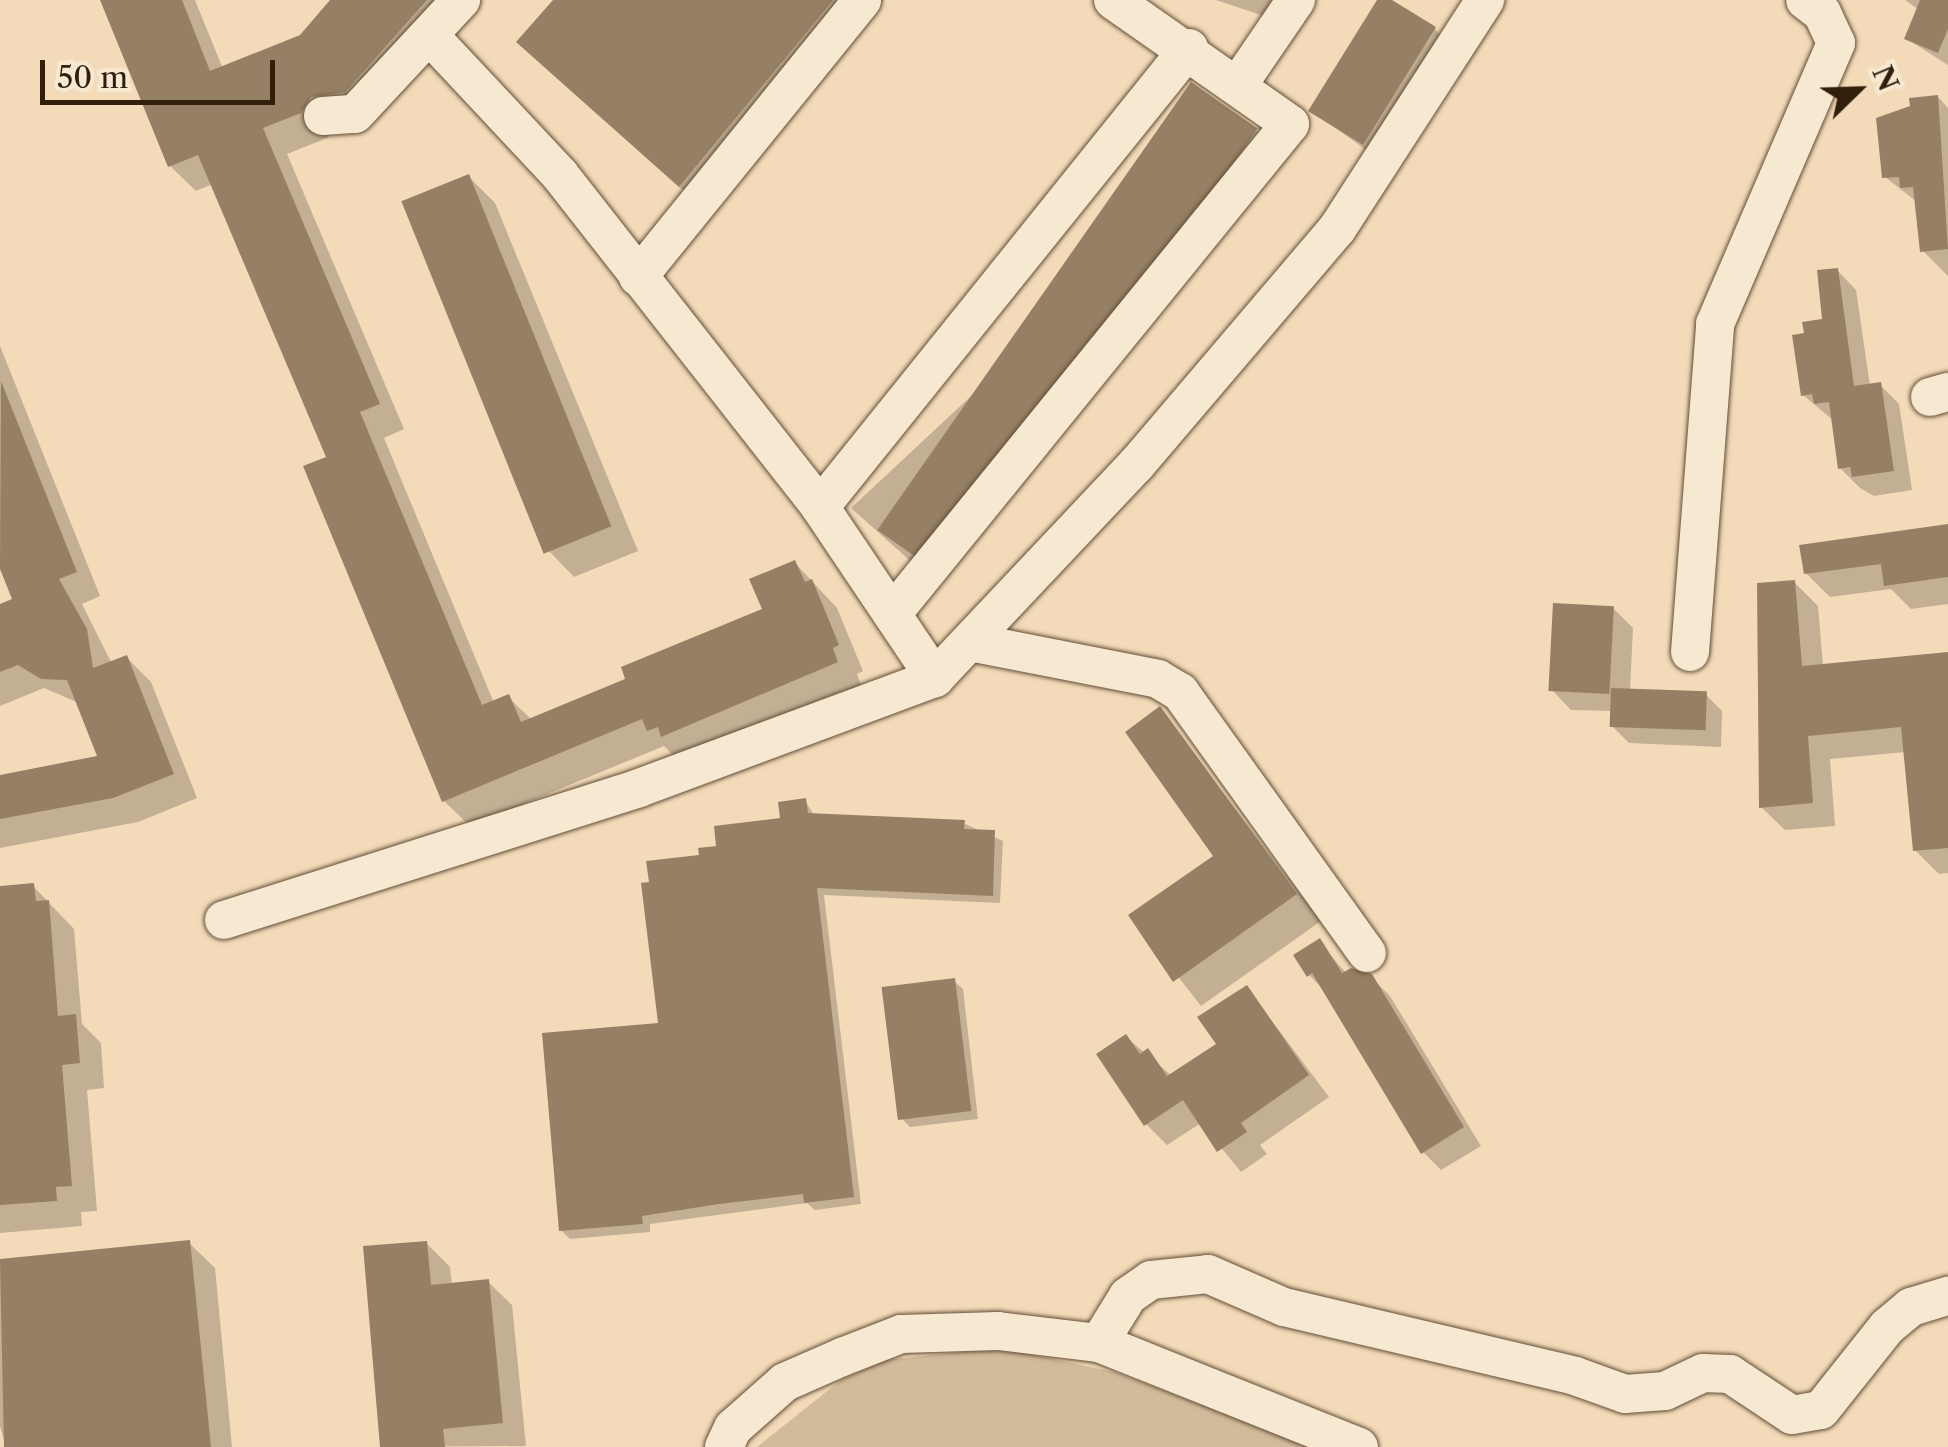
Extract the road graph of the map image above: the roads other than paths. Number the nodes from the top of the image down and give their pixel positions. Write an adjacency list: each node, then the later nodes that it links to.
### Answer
1 (461, 0): 7 (street)
2 (862, 0): 11 (street)
3 (1114, 0): 8 (street)
4 (1296, 0): 9 (street)
5 (1485, 0): 14 (street)
6 (1804, 0): 15 (street)
7 (430, 36): 10 (street); 11 (street)
8 (1189, 48): 9 (street); 12 (street)
9 (1238, 85): 13 (street)
10 (323, 116)
11 (638, 277): 12 (street)
12 (820, 507): 13 (street)
13 (892, 614): 16 (street)
14 (970, 642): 16 (street); 18 (street)
15 (1690, 652)
16 (935, 678): 17 (street)
17 (224, 920)
18 (1367, 953)
19 (1948, 1296): 20 (street)
20 (1099, 1344): 21 (street); 22 (street)
21 (724, 1447)
22 (1358, 1447)

